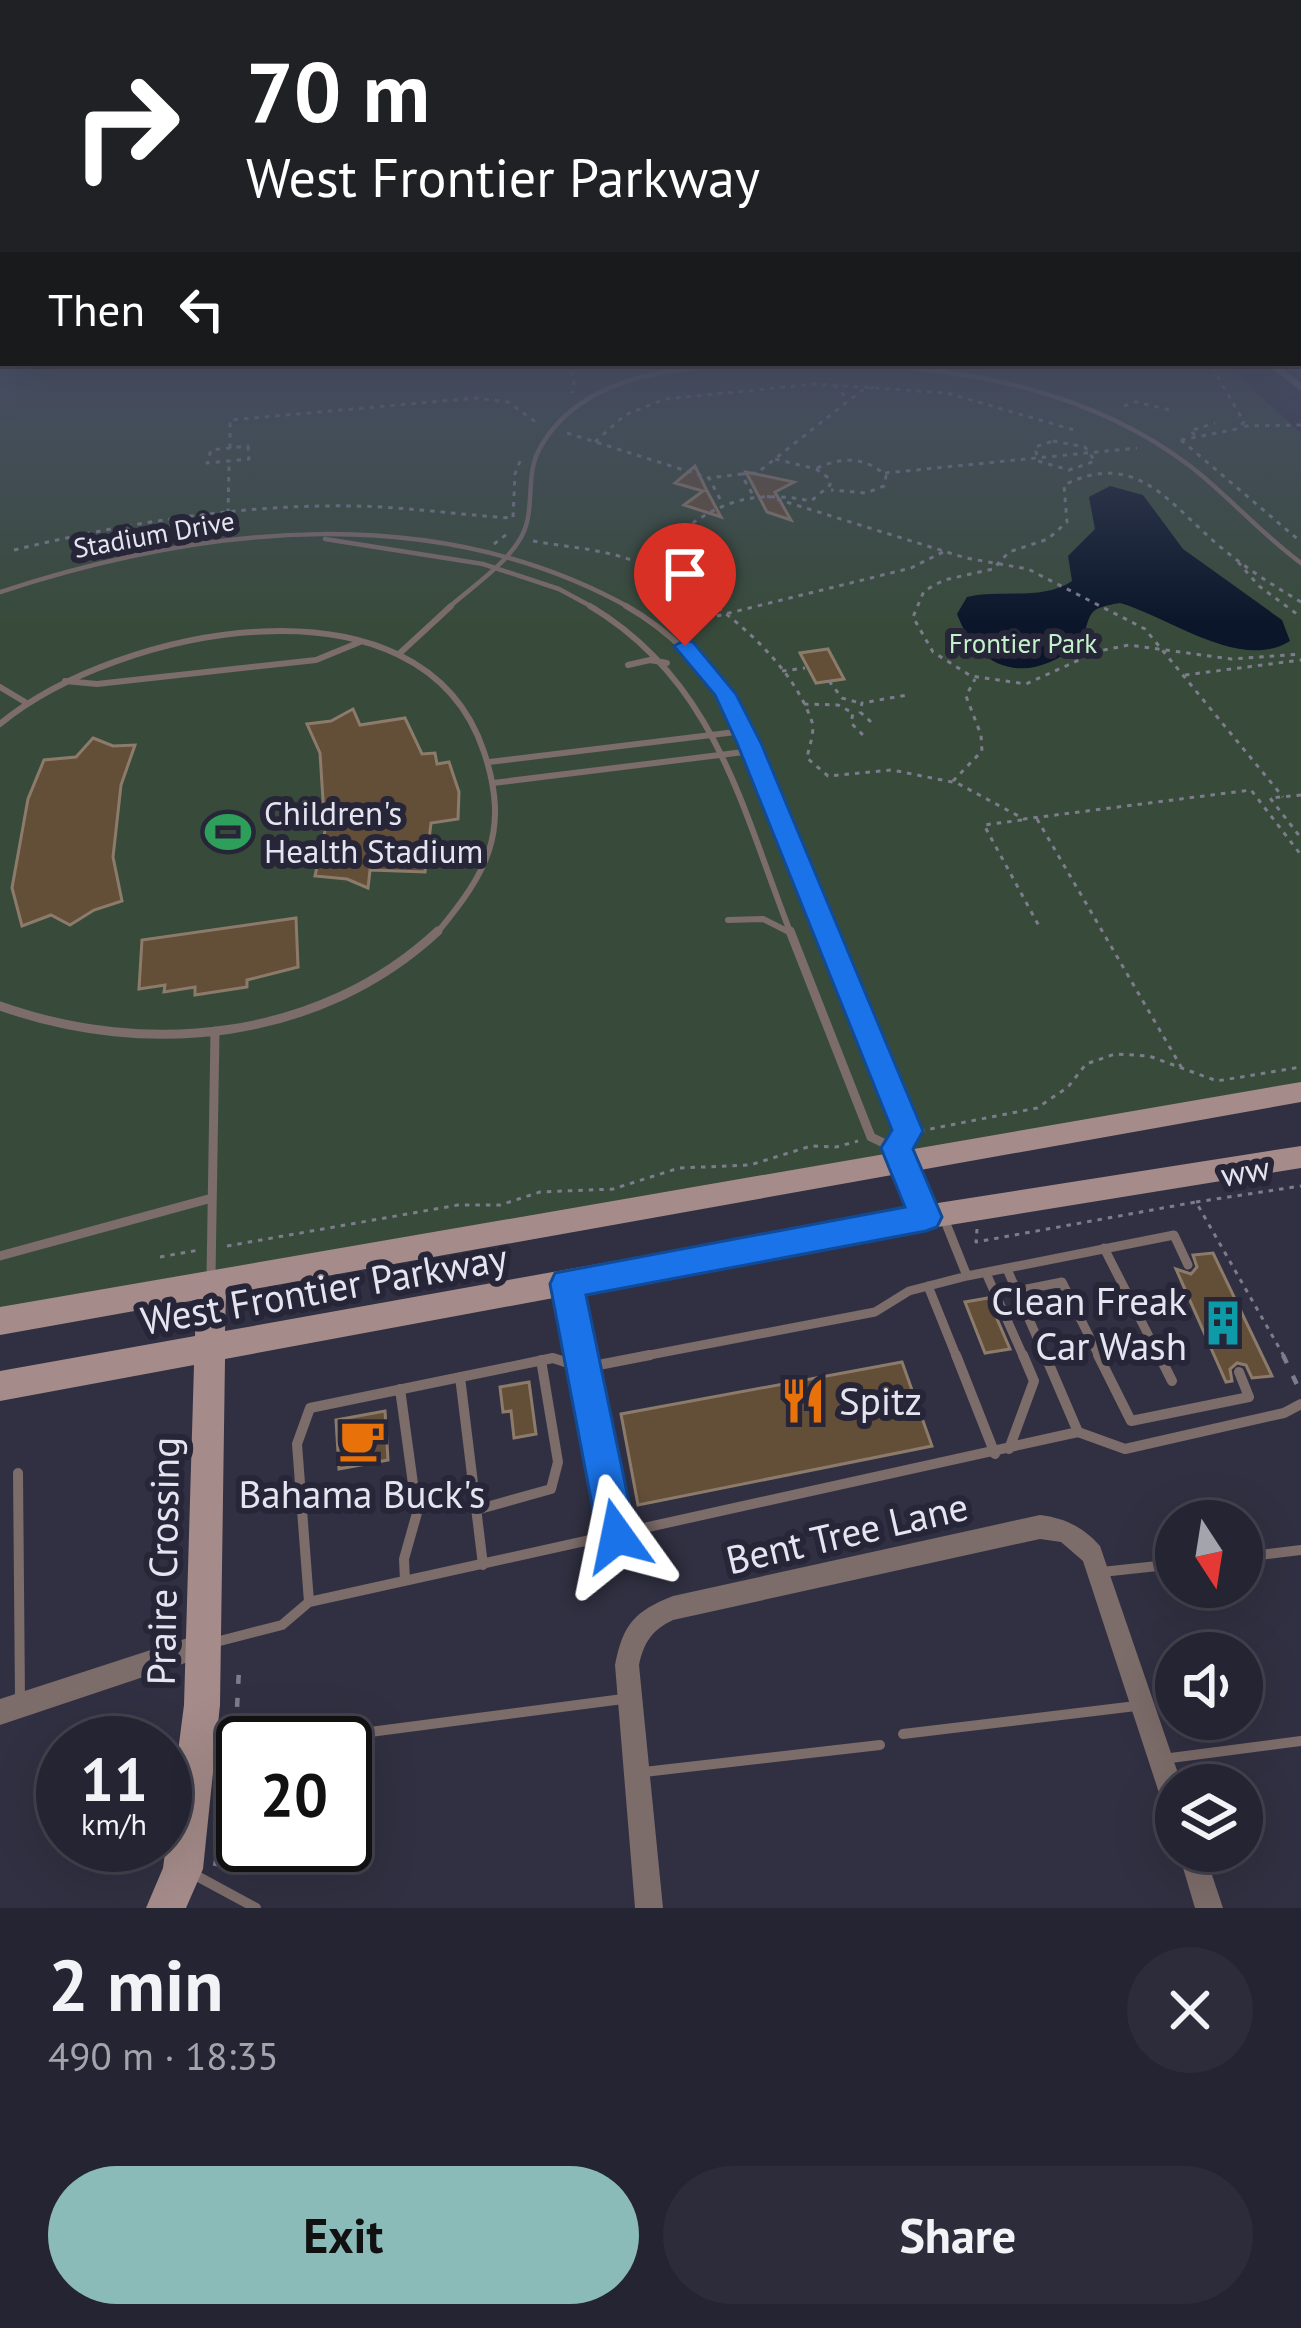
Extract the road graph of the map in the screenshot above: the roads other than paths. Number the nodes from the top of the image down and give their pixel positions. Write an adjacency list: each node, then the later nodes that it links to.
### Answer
1 (542, 446): 4 (lane)
2 (1158, 446): 5 (lane)
3 (318, 537): 4 (lane, Stadium Drive); 6 (lane, Stadium Drive); 7 (lane, Stadium Drive)
4 (506, 554): 6 (lane); 16 (lane, Stadium Drive)
5 (1301, 563)
6 (493, 566): 9 (lane); 10 (lane, Stadium Drive)
7 (0, 592)
8 (361, 642): 9 (lane); 12 (lane); 12 (lane)
9 (400, 653): 20 (lane)
10 (668, 663): 11 (lane); 17 (lane, Stadium Drive)
11 (628, 665)
12 (64, 680): 14 (lane)
13 (0, 687): 14 (lane)
14 (25, 701): 15 (lane)
15 (0, 724)
16 (744, 731): 17 (lane); 18 (lane, Stadium Drive)
17 (713, 735): 19 (lane, Stadium Drive); 20 (lane)
18 (752, 752): 19 (lane); 27 (lane, Stadium Drive)
19 (721, 755): 21 (lane); 23 (lane, Stadium Drive)
20 (489, 762): 21 (lane)
21 (493, 784): 25 (lane)
22 (728, 920): 23 (lane)
23 (791, 934): 27 (lane, Stadium Drive)
24 (0, 1006): 25 (lane)
25 (215, 1031): 29 (lane)
26 (1301, 1092): 27 (street, West Frontier Parkway)
27 (900, 1155): 30 (lane); 33 (street, West Frontier Parkway)
28 (1301, 1156): 30 (street, West Frontier Parkway)
29 (212, 1198): 32 (lane); 33 (lane)
30 (934, 1216): 37 (lane); 38 (street, West Frontier Parkway)
31 (1104, 1248): 34 (lane); 35 (lane); 47 (lane)
32 (0, 1256)
33 (211, 1265): 41 (street, West Frontier Parkway); 42 (street, Praire Crossing)
34 (1188, 1265)
35 (1006, 1269): 36 (lane); 40 (lane)
36 (986, 1273): 37 (lane); 52 (lane)
37 (967, 1276): 39 (lane)
38 (567, 1284): 42 (street, West Frontier Parkway); 44 (lane)
39 (928, 1286): 44 (lane); 52 (lane)
40 (1017, 1291): 45 (lane); 51 (lane)
41 (0, 1321)
42 (209, 1351): 48 (street, West Frontier Parkway); 63 (street, Praire Crossing)
43 (542, 1360): 44 (lane); 46 (lane); 54 (lane)
44 (583, 1368): 55 (lane)
45 (1239, 1372)
46 (460, 1377): 49 (lane); 54 (lane)
47 (1172, 1381)
48 (0, 1386)
49 (400, 1390): 61 (lane); 62 (lane)
50 (1301, 1404): 51 (lane)
51 (1078, 1432): 52 (lane)
52 (1002, 1452): 55 (lane)
53 (18, 1473): 66 (lane)
54 (476, 1510): 58 (lane)
55 (617, 1536): 58 (lane)
56 (1301, 1550): 57 (lane)
57 (1263, 1555)
58 (483, 1565): 61 (lane)
59 (1155, 1567): 60 (lane)
60 (1101, 1573): 64 (street, Bent Tree Lane); 65 (street)
61 (405, 1581): 62 (lane)
62 (309, 1603): 63 (lane)
63 (203, 1645): 66 (street); 75 (street, Praire Crossing)
64 (630, 1698): 67 (lane); 73 (street)
65 (1144, 1705): 68 (lane); 71 (street)
66 (10, 1708)
67 (372, 1732)
68 (903, 1733)
69 (1301, 1742): 71 (lane)
70 (880, 1745): 73 (lane)
71 (1161, 1759): 72 (street)
72 (1163, 1764)
73 (637, 1773): 78 (street)
74 (1198, 1872): 79 (street)
75 (197, 1876): 76 (street, Praire Crossing); 77 (lane)
76 (166, 1908)
77 (256, 1908)
78 (650, 1908)
79 (1210, 1908)

